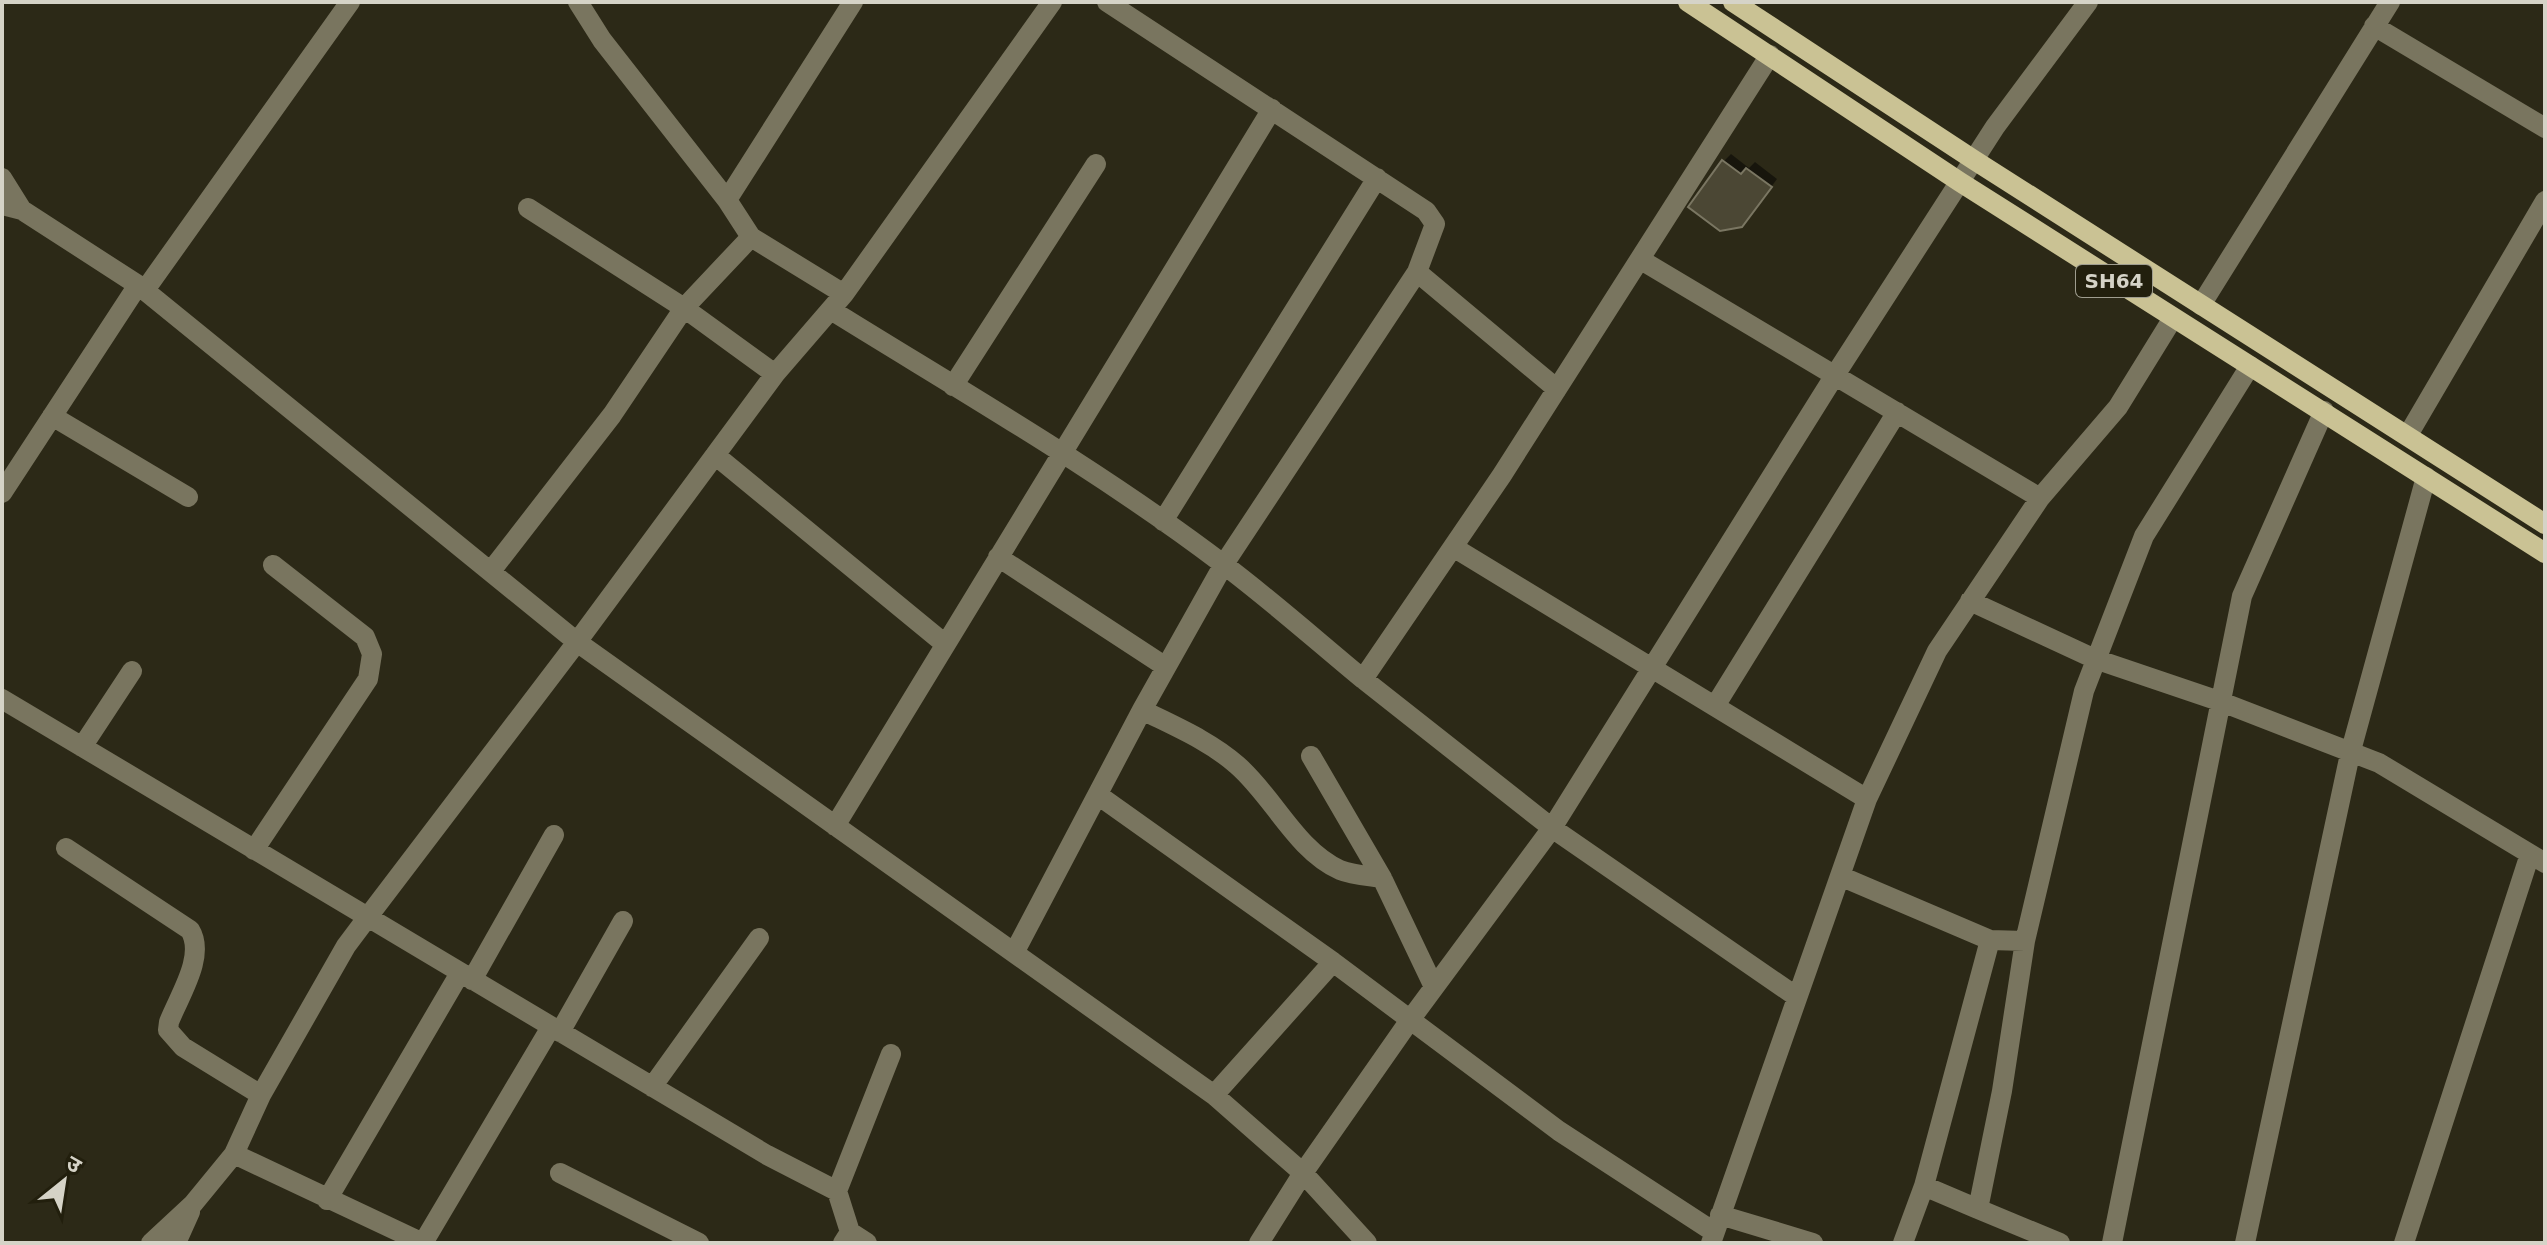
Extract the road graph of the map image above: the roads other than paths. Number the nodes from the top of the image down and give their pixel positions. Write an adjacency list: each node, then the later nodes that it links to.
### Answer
1 (350, 2): 26 (street)
2 (578, 2): 19 (street)
3 (853, 2): 19 (street)
4 (1052, 2): 27 (street)
5 (1107, 2): 12 (street)
6 (1688, 2): 11 (main road, SH64)
7 (1733, 2): 14 (main road, SH64)
8 (2088, 2): 14 (street)
9 (2390, 2): 10 (street)
10 (2374, 26): 13 (street); 28 (street)
11 (1770, 55): 18 (main road, SH64); 24 (street)
12 (1272, 109): 17 (street); 40 (street)
13 (2545, 128)
14 (1974, 160): 18 (street); 28 (main road, SH64)
15 (1096, 164): 34 (street)
16 (2, 178): 21 (street)
17 (1377, 178): 25 (street); 48 (street)
18 (1960, 182): 30 (main road, SH64); 33 (street)
19 (727, 200): 23 (street)
20 (2545, 201): 39 (street)
21 (12, 207): 26 (street)
22 (528, 208): 29 (street)
23 (751, 237): 27 (street); 29 (street)
24 (1641, 260): 33 (street); 35 (street)
25 (1417, 272): 35 (street); 53 (street)
26 (142, 288): 38 (street); 55 (street)
27 (838, 302): 32 (street); 34 (street)
28 (2201, 305): 39 (main road, SH64)
29 (684, 308): 32 (street); 55 (street)
30 (2173, 318): 31 (main road, SH64); 46 (street)
31 (2250, 366): 36 (main road, SH64); 59 (street)
32 (775, 374): 41 (street)
33 (1835, 375): 37 (street); 61 (street)
34 (953, 386): 40 (street)
35 (1557, 389): 50 (street)
36 (2324, 411): 42 (main road, SH64); 65 (street)
37 (1897, 412): 46 (street); 66 (street)
38 (52, 416): 43 (street); 45 (street)
39 (2408, 435): 44 (main road, SH64)
40 (1062, 452): 48 (street); 52 (street)
41 (715, 455): 57 (street); 58 (street)
42 (2426, 477): 47 (main road, SH64); 69 (street)
43 (2, 493)
44 (2498, 493): 47 (main road); 49 (main road, SH64)
45 (188, 497)
46 (2040, 498): 56 (street)
47 (2485, 515): 51 (main road, SH64)
48 (1163, 521): 53 (street)
49 (2545, 524)
50 (1453, 547): 61 (street); 63 (street)
51 (2545, 553)
52 (998, 557): 58 (street); 60 (street)
53 (1224, 564): 60 (street); 63 (street)
54 (273, 565): 77 (street)
55 (491, 571): 57 (street)
56 (1970, 601): 59 (street); 72 (street)
57 (577, 642): 73 (street); 81 (street)
58 (945, 644): 73 (street)
59 (2095, 659): 65 (street); 85 (street)
60 (1166, 667): 67 (street)
61 (1652, 668): 66 (street); 74 (street)
62 (132, 671): 68 (street)
63 (1363, 679): 74 (street)
64 (2, 699): 68 (street)
65 (2219, 701): 69 (street); 115 (street)
66 (1715, 706): 72 (street)
67 (1142, 710): 71 (street); 80 (street)
68 (82, 747): 77 (street)
69 (2350, 754): 78 (street); 116 (street)
70 (1311, 756): 80 (street)
71 (1098, 795): 86 (street); 87 (street)
72 (1867, 799): 79 (street)
73 (835, 826): 86 (street)
74 (1552, 828): 89 (street); 90 (street)
75 (554, 835): 88 (street)
76 (66, 848): 95 (street)
77 (254, 850): 81 (street)
78 (2538, 858): 117 (street)
79 (1840, 876): 84 (street); 90 (street)
80 (1382, 878): 89 (street)
81 (367, 918): 88 (street); 95 (street)
82 (623, 921): 92 (street)
83 (759, 938): 94 (street)
84 (1990, 940): 85 (street); 100 (street)
85 (2025, 941): 104 (street)
86 (1014, 953): 96 (street)
87 (1333, 962): 91 (street); 96 (street)
88 (466, 977): 92 (street); 102 (street)
89 (1434, 987): 91 (street)
90 (1797, 997): 105 (street)
91 (1410, 1020): 99 (street); 105 (street)
92 (555, 1030): 94 (street); 102 (street)
93 (891, 1054): 101 (street)
94 (652, 1087): 101 (street)
95 (261, 1095): 97 (street)
96 (1214, 1095): 99 (street)
97 (234, 1154): 102 (street); 103 (street)
98 (560, 1173): 109 (street)
99 (1303, 1173): 110 (street); 111 (street)
100 (1924, 1186): 104 (street); 113 (street)
101 (837, 1191): 106 (street)
102 (327, 1200)
103 (193, 1204): 107 (street); 108 (street)
104 (1978, 1209): 114 (street)
105 (1715, 1230): 112 (street)
106 (853, 1239)
107 (151, 1243)
108 (176, 1243)
109 (699, 1243)
110 (1259, 1243)
111 (1367, 1243)
112 (1813, 1243)
113 (1903, 1243)
114 (2060, 1243)
115 (2112, 1243)
116 (2245, 1243)
117 (2404, 1243)

